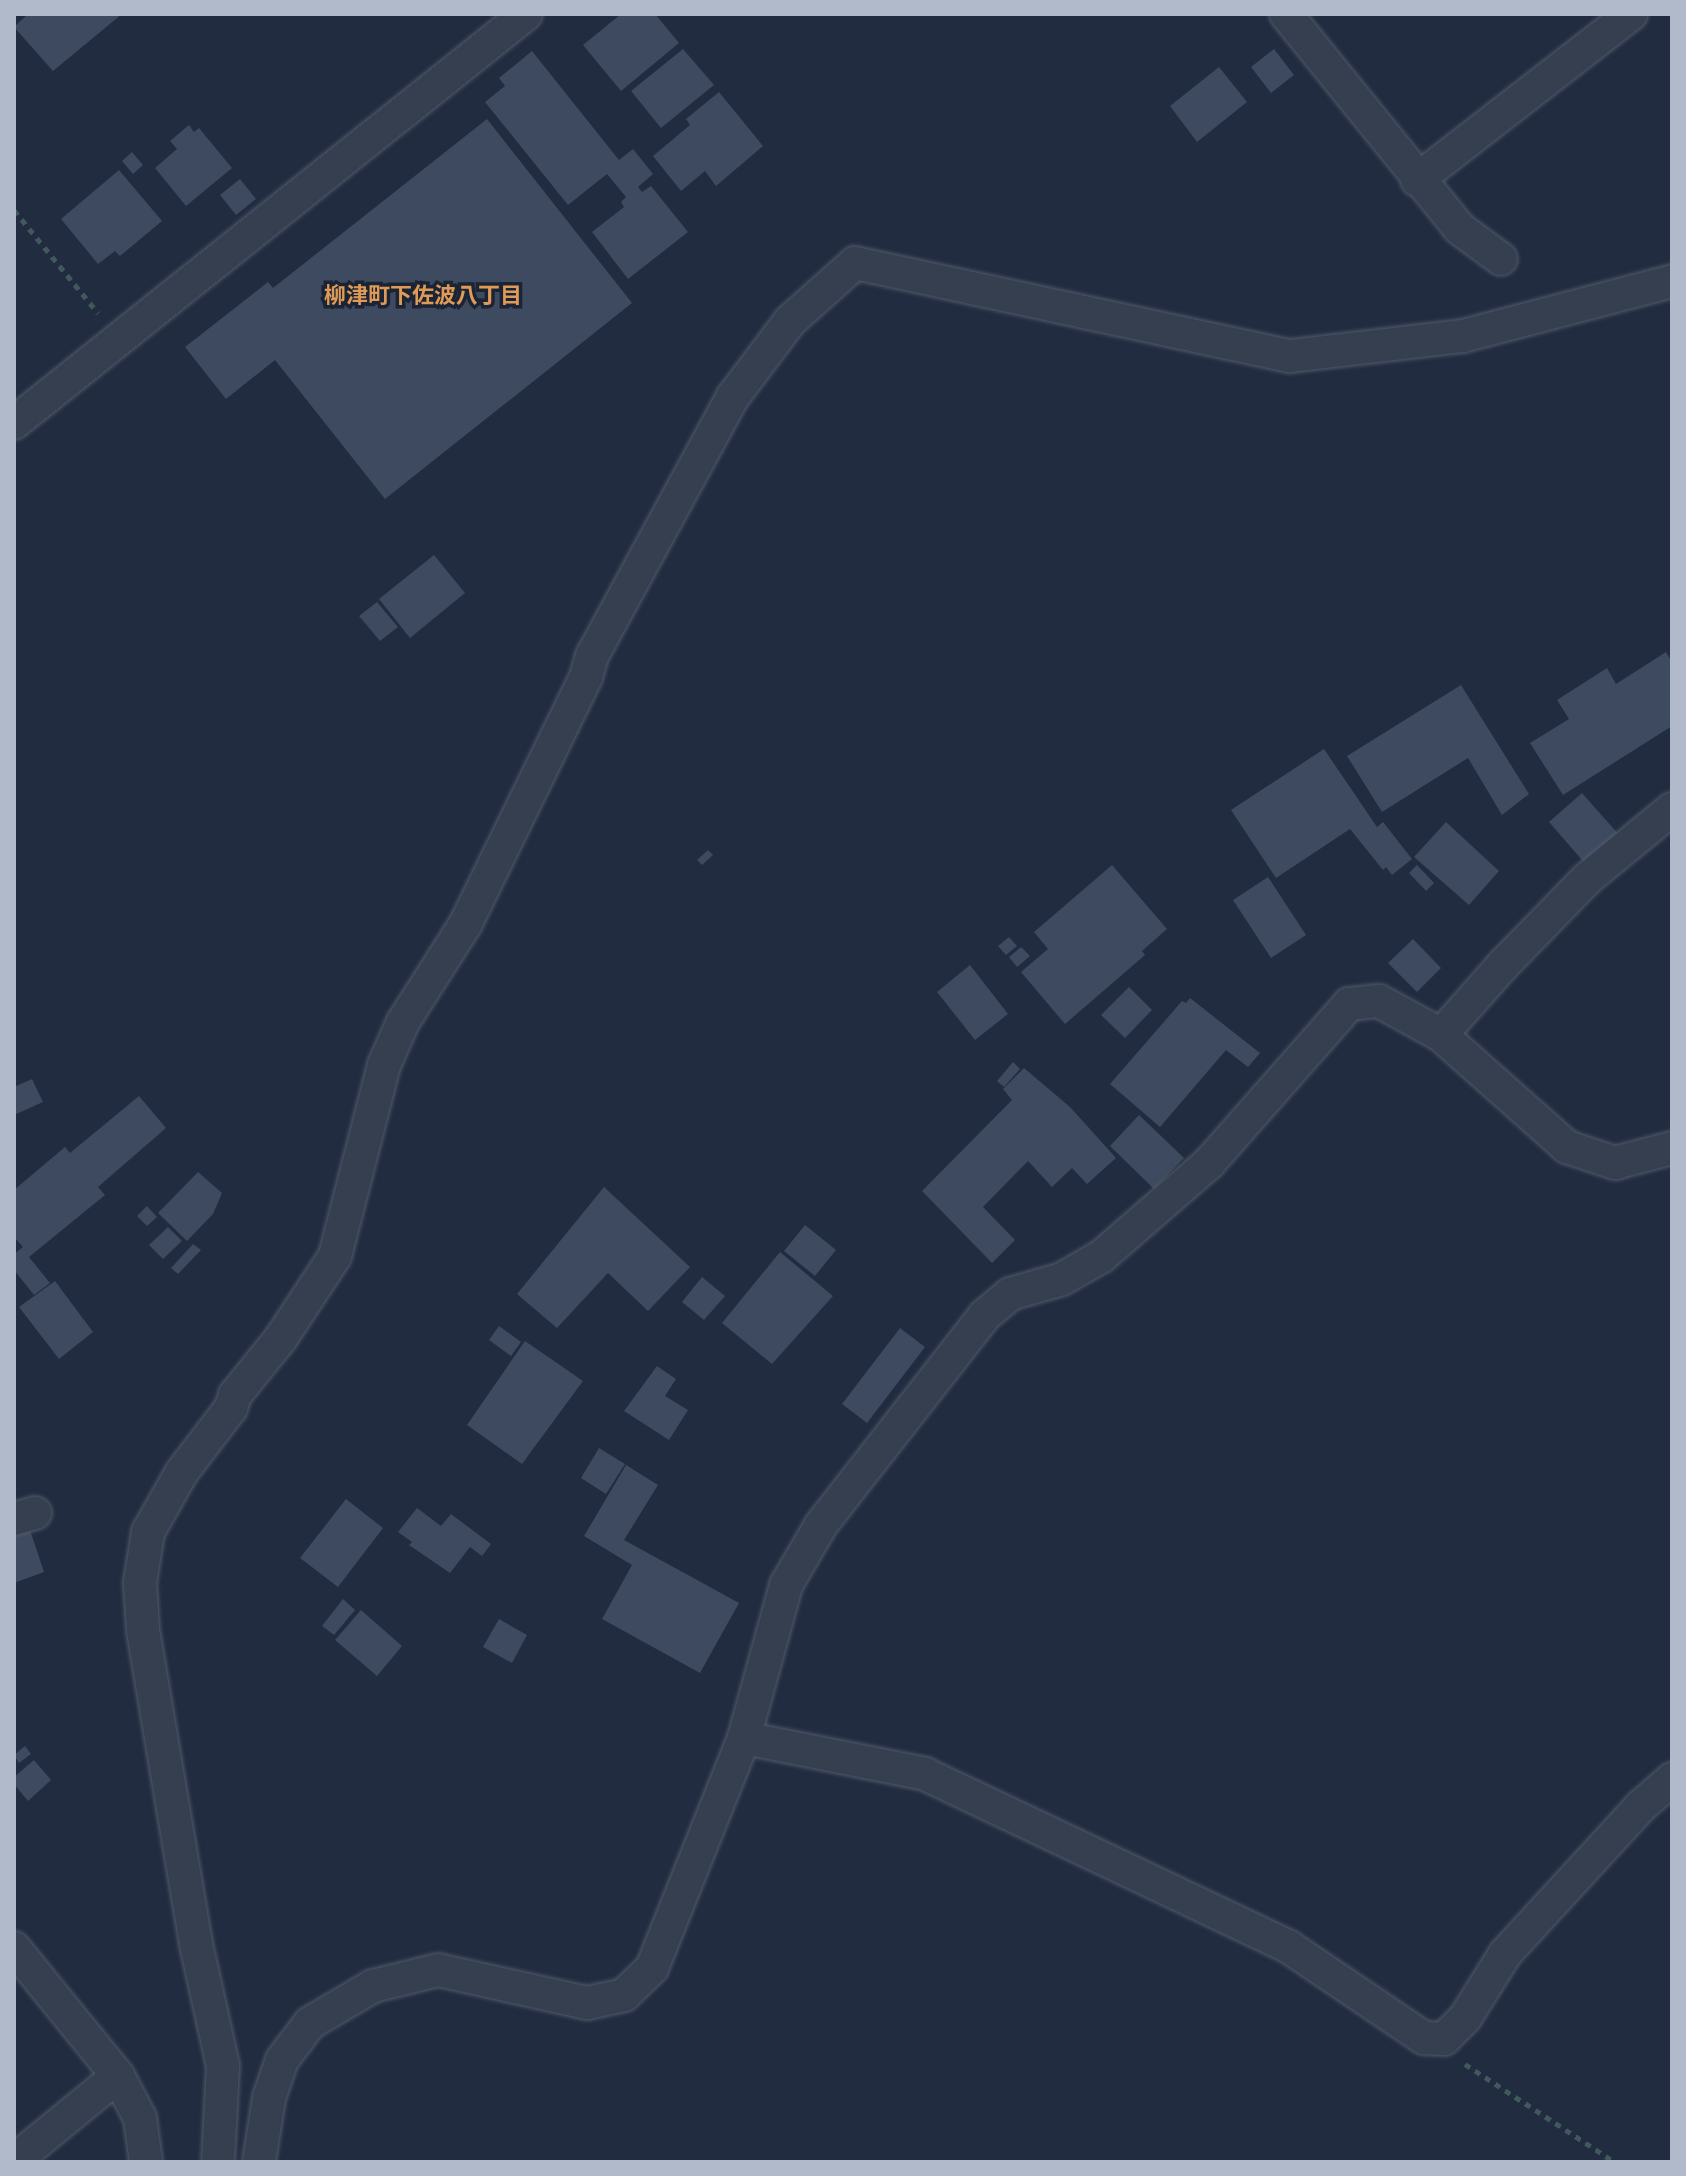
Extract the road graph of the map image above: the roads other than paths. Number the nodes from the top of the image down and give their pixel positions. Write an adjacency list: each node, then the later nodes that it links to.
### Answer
1 (526, 14): 7 (street)
2 (1286, 14): 4 (street)
3 (1631, 14): 4 (street)
4 (1417, 180): 5 (street)
5 (1501, 259)
6 (1672, 281): 17 (street)
7 (14, 423)
8 (1672, 809): 9 (street)
9 (1441, 1035): 10 (street); 11 (street)
10 (1672, 1148)
11 (744, 1738): 12 (street); 18 (street)
12 (1672, 1779)
13 (14, 1948): 14 (street)
14 (118, 2076): 15 (street); 16 (street)
15 (14, 2161)
16 (146, 2162)
17 (218, 2162)
18 (259, 2162)

